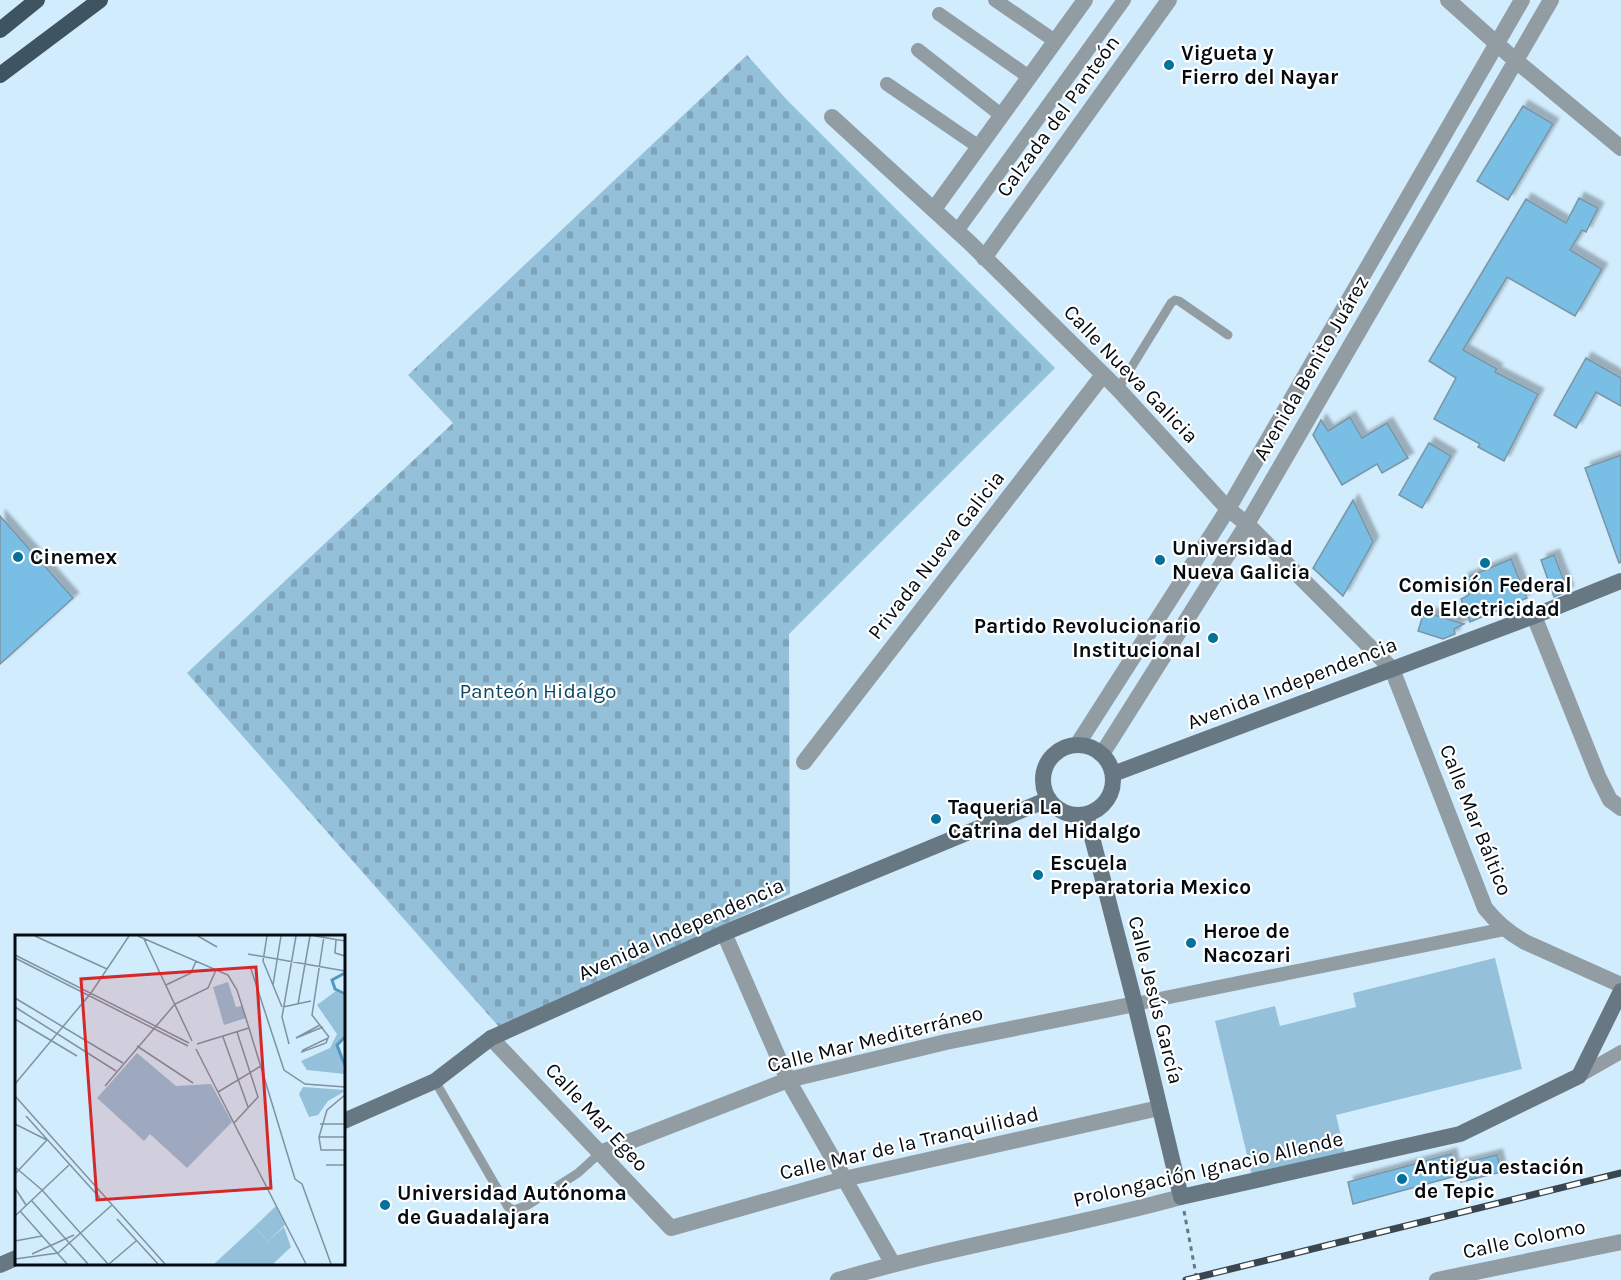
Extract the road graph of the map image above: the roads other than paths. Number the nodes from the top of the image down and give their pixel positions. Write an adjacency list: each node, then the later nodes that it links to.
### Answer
1 (37, 0): 11 (highway)
2 (100, 0): 16 (highway)
3 (995, 0): 12 (street)
4 (1124, 0): 24 (street, Calzada del Panteón)
5 (1169, 0): 25 (street, Calzada del Panteón)
6 (1448, 0): 13 (street)
7 (1522, 0): 13 (street, Avenida Benito Juárez)
8 (1551, 0): 15 (street, Avenida Benito Juárez)
9 (1079, 2): 12 (street)
10 (939, 14): 17 (street)
11 (0, 30)
12 (1055, 41): 17 (street)
13 (1496, 43): 15 (street); 29 (street, Avenida Benito Juárez)
14 (918, 50): 19 (street)
15 (1515, 60): 22 (street); 30 (street, Avenida Benito Juárez)
16 (0, 75)
17 (1029, 77): 19 (street)
18 (887, 84): 21 (street)
19 (1002, 115): 21 (street)
20 (832, 117): 23 (street, Calle Nueva Galicia)
21 (979, 147): 23 (street)
22 (1621, 148)
23 (934, 209): 24 (street, Calle Nueva Galicia)
24 (957, 231): 25 (street, Calle Nueva Galicia)
25 (984, 258): 27 (street, Calle Nueva Galicia)
26 (1228, 335): 28 (lane)
27 (1103, 375): 28 (street, Calle Nueva Galicia); 36 (street, Privada Nueva Galicia)
28 (1118, 389): 29 (street, Calle Nueva Galicia)
29 (1228, 509): 30 (street, Calle Nueva Galicia); 34 (street, Avenida Benito Juárez)
30 (1247, 524): 33 (street, Calle Nueva Galicia); 35 (street, Avenida Benito Juárez)
31 (1621, 581): 32 (main road, Avenida Independencia)
32 (1534, 616): 33 (main road, Avenida Independencia); 39 (street)
33 (1392, 669): 37 (main road, Avenida Independencia); 41 (street, Calle Mar Báltico)
34 (1077, 745): 35 (main road); 38 (main road)
35 (1102, 754): 37 (main road)
36 (804, 762)
37 (1113, 774): 40 (main road)
38 (1049, 799): 40 (main road); 42 (main road, Avenida Independencia)
39 (1621, 808)
40 (1086, 814): 45 (main road, Calle Jesús García)
41 (1505, 928): 43 (street, Calle Mar Báltico); 45 (street)
42 (724, 933): 46 (main road, Avenida Independencia); 49 (street)
43 (1621, 985)
44 (1621, 991): 48 (main road)
45 (1135, 1004): 49 (street, Calle Mar Mediterráneo); 51 (main road, Calle Jesús García)
46 (491, 1038): 50 (main road, Avenida Independencia); 53 (street, Calle Mar Egeo)
47 (1621, 1053): 48 (street)
48 (1579, 1076): 55 (main road, Prolongación Ignacio Allende)
49 (788, 1080): 53 (street, Calle Mar Mediterráneo); 54 (street)
50 (435, 1081): 52 (main road, Avenida Independencia); 53 (lane)
51 (1159, 1108): 54 (street, Calle Mar de la Tranquilidad); 55 (main road, Calle Jesús García)
52 (345, 1121)
53 (600, 1152): 56 (street, Calle Mar Egeo)
54 (844, 1179): 56 (street, Calle Mar de la Tranquilidad); 59 (street)
55 (1181, 1197): 59 (street, Prolongación Ignacio Allende)
56 (671, 1228)
57 (1621, 1242): 62 (street, Calle Colomo)
58 (15, 1258): 60 (main road)
59 (893, 1264): 61 (street, Prolongación Ignacio Allende)
60 (0, 1265)
61 (838, 1280)
62 (1437, 1280)

